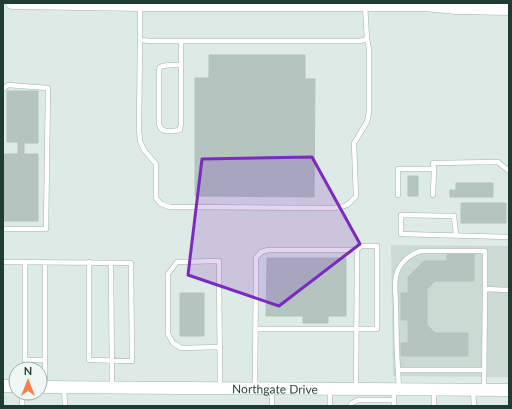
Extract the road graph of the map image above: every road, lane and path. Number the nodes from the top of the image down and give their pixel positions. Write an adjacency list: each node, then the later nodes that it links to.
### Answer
1 (12, 3): 2 (main road)
2 (116, 4): 5 (main road)
3 (309, 4): 5 (main road); 6 (main road)
4 (393, 4): 6 (main road); 7 (main road)
5 (140, 5): 9 (lane)
6 (365, 5): 8 (lane)
7 (509, 9)
8 (367, 39): 9 (lane); 10 (lane)
9 (140, 40): 10 (lane)
10 (181, 41): 11 (lane)
11 (181, 65): 11 (lane)
12 (3, 89): 17 (lane)
13 (434, 170): 14 (lane); 15 (lane); 16 (lane)
14 (509, 170)
15 (433, 194)
16 (398, 195)
17 (3, 229)
18 (456, 235): 18 (lane); 19 (lane)
19 (509, 236)
20 (356, 250): 28 (lane); 29 (lane); 29 (lane)
21 (3, 262): 22 (lane)
22 (25, 262): 23 (lane); 31 (lane)
23 (45, 262): 24 (lane); 31 (lane)
24 (89, 262): 25 (lane); 32 (lane)
25 (111, 263): 32 (lane); 32 (lane)
26 (485, 289): 27 (lane); 33 (lane); 34 (lane)
27 (509, 290)
28 (256, 329): 29 (lane); 39 (lane)
29 (356, 329): 42 (lane)
30 (220, 347): 30 (lane); 38 (lane)
31 (45, 360)
32 (112, 361): 37 (lane)
33 (398, 370): 34 (lane); 46 (lane)
34 (484, 370): 44 (lane)
35 (48, 387): 36 (main road, Northgate Drive)
36 (64, 387): 37 (main road, Northgate Drive); 47 (lane)
37 (112, 387): 38 (main road, Northgate Drive)
38 (220, 388): 39 (main road, Northgate Drive)
39 (255, 388): 40 (main road, Northgate Drive)
40 (272, 388): 41 (main road, Northgate Drive); 48 (lane)
41 (330, 389): 42 (main road, Northgate Drive); 49 (lane)
42 (356, 389): 46 (main road, Northgate Drive)
43 (434, 389): 44 (main road, Northgate Drive); 46 (main road, Northgate Drive); 52 (lane)
44 (479, 390): 45 (main road, Northgate Drive); 53 (lane)
45 (509, 390)
46 (396, 393): 50 (lane); 51 (lane)
47 (65, 406)
48 (272, 406)
49 (330, 406)
50 (350, 406)
51 (394, 406)
52 (434, 406)
53 (474, 406)

